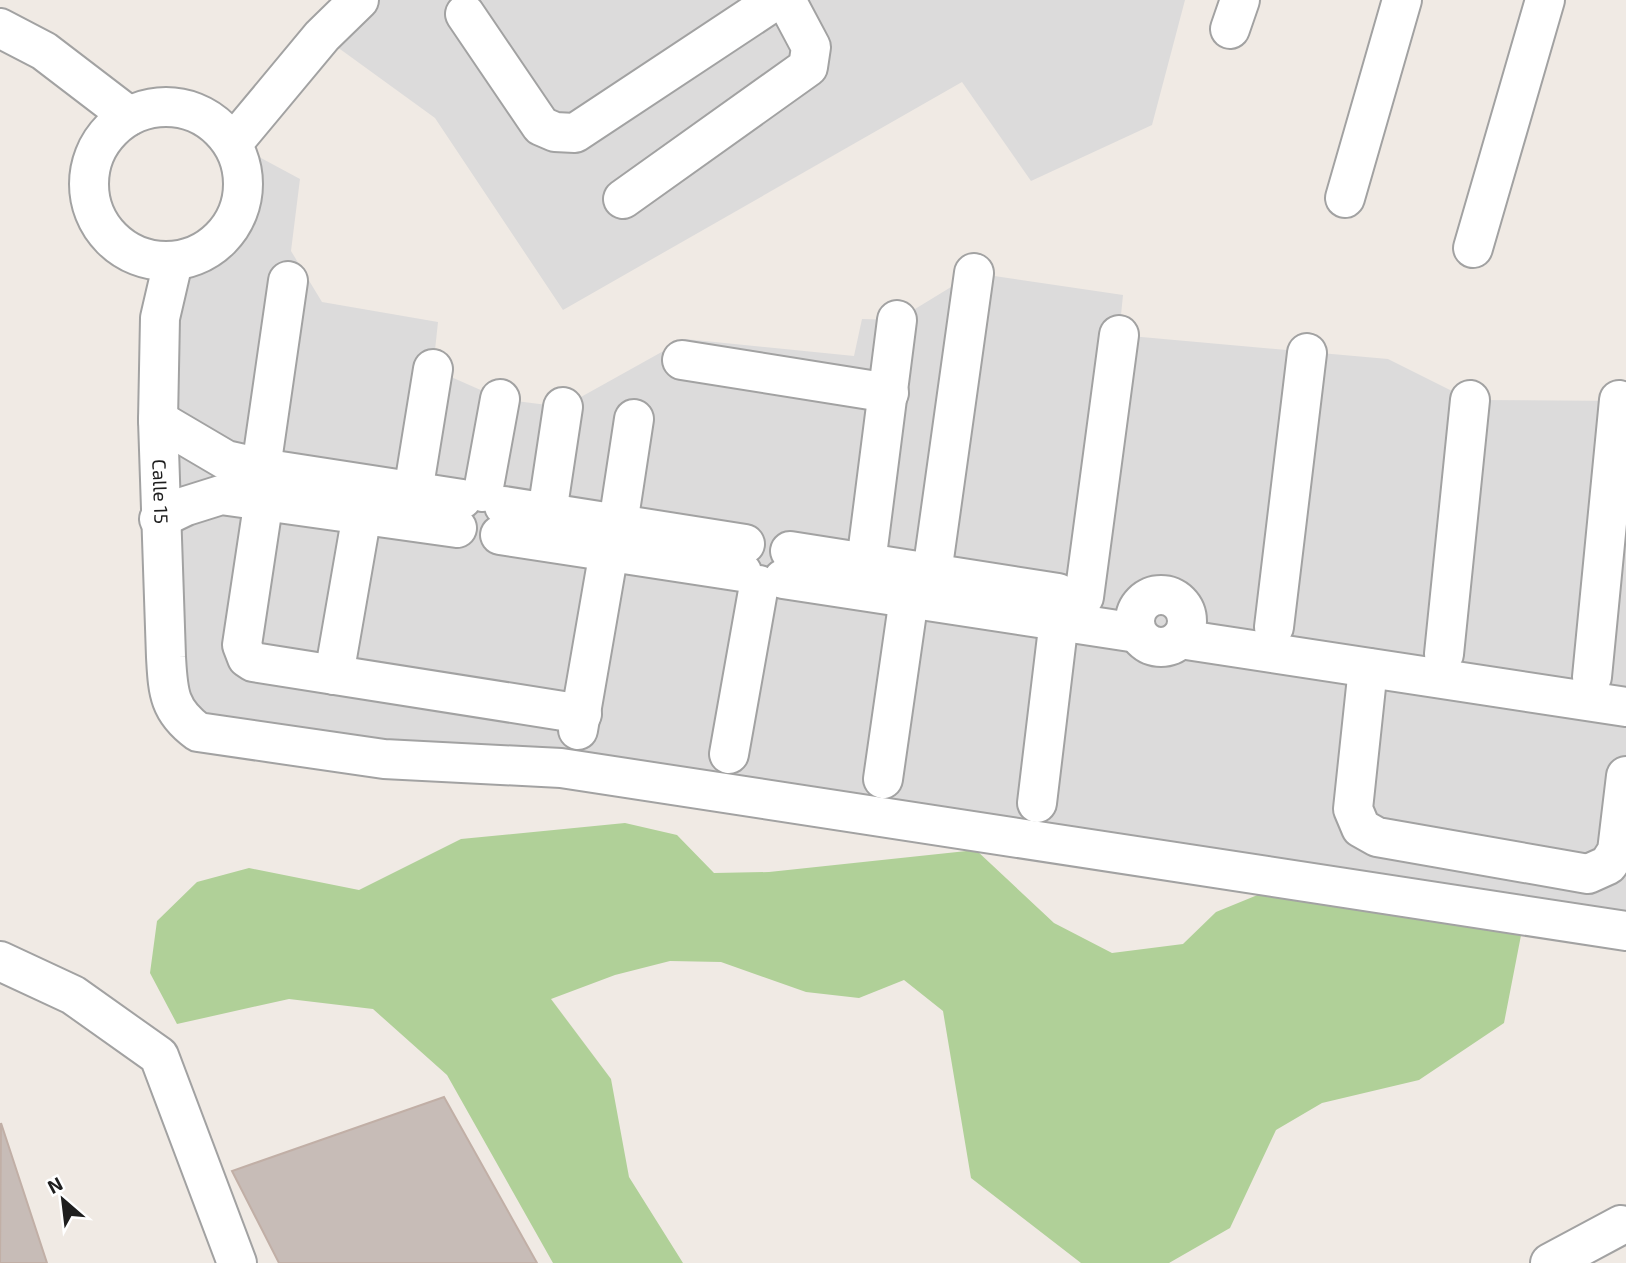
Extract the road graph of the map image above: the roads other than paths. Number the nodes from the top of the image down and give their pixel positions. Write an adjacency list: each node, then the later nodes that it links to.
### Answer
1 (359, 0): 9 (street)
2 (776, 0): 6 (street)
3 (786, 0): 11 (street)
4 (1402, 0): 10 (street)
5 (1545, 0): 12 (street)
6 (465, 14)
7 (0, 28): 8 (street)
8 (129, 117): 9 (street); 13 (street)
9 (233, 143): 13 (street)
10 (1345, 198)
11 (623, 199)
12 (1473, 248)
13 (173, 262): 27 (street, Calle 15)
14 (974, 272): 38 (street)
15 (288, 281): 28 (street)
16 (897, 320): 21 (street)
17 (1119, 335): 39 (street)
18 (1307, 353): 41 (street)
19 (682, 360): 21 (street)
20 (433, 369): 29 (street)
21 (889, 394): 36 (street)
22 (500, 399): 30 (street)
23 (1470, 400): 42 (street)
24 (1619, 400): 34 (street)
25 (563, 407): 31 (street)
26 (634, 419): 35 (street)
27 (158, 420): 28 (street); 33 (street, Calle 15)
28 (263, 483): 29 (street); 32 (street); 33 (street); 44 (street)
29 (413, 492): 30 (street)
30 (481, 512): 31 (street); 32 (street); 35 (street)
31 (547, 513): 35 (street)
32 (362, 514): 44 (street)
33 (159, 519): 51 (street, Calle 15)
34 (1616, 525): 45 (street)
35 (613, 538): 37 (street); 44 (street)
36 (866, 563): 37 (street); 38 (street)
37 (764, 566): 38 (street); 47 (street)
38 (921, 585): 39 (street); 49 (street)
39 (1072, 609): 40 (street); 50 (street)
40 (1183, 626): 41 (street); 43 (street)
41 (1274, 627): 42 (street)
42 (1444, 654): 45 (street)
43 (1368, 668): 46 (street); 48 (street)
44 (334, 675)
45 (1609, 680)
46 (1626, 707)
47 (729, 754)
48 (1626, 776)
49 (883, 779)
50 (1037, 803)
51 (1626, 931)
52 (0, 961): 54 (street)
53 (1621, 1224): 55 (street)
54 (237, 1263)
55 (1550, 1263)

